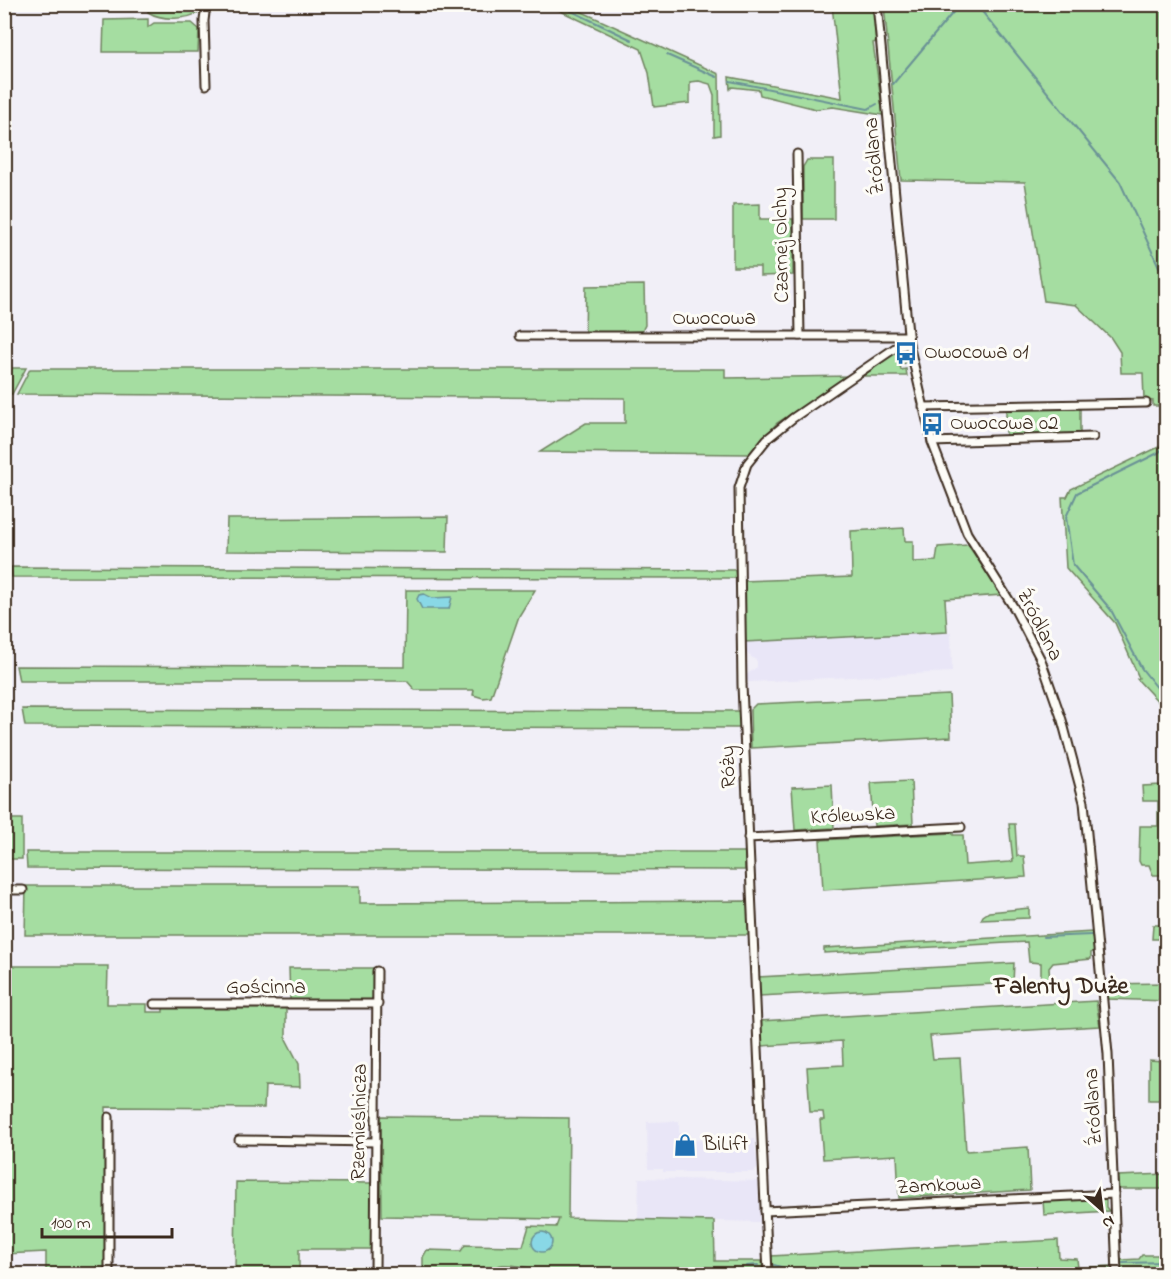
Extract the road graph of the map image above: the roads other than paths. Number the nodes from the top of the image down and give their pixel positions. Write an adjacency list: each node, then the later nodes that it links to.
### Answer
1 (206, 4): 3 (street)
2 (878, 4): 7 (street, Źródlana)
3 (206, 85)
4 (797, 154): 6 (street, Czarnej Olchy)
5 (520, 336): 6 (street, Owocowa)
6 (800, 336): 7 (street, Owocowa)
7 (909, 340): 9 (street, Źródlana); 13 (street, Róży)
8 (1146, 403): 9 (street)
9 (923, 407): 11 (street, Źródlana)
10 (1093, 437): 11 (street)
11 (932, 442): 22 (street, Źródlana)
12 (961, 827): 13 (street, Królewska)
13 (748, 838): 23 (street, Róży)
14 (4, 890): 15 (street)
15 (23, 890)
16 (377, 971): 18 (street, Rzemieślnicza)
17 (154, 1004): 18 (street, Gościnna)
18 (378, 1004): 21 (street, Rzemieślnicza)
19 (110, 1117): 24 (street)
20 (239, 1140): 21 (street)
21 (376, 1142): 25 (street, Rzemieślnicza)
22 (1114, 1194): 23 (street, Zamkowa); 27 (street, Źródlana)
23 (765, 1211): 26 (street, Róży)
24 (109, 1275)
25 (375, 1275)
26 (768, 1275)
27 (1117, 1275)

